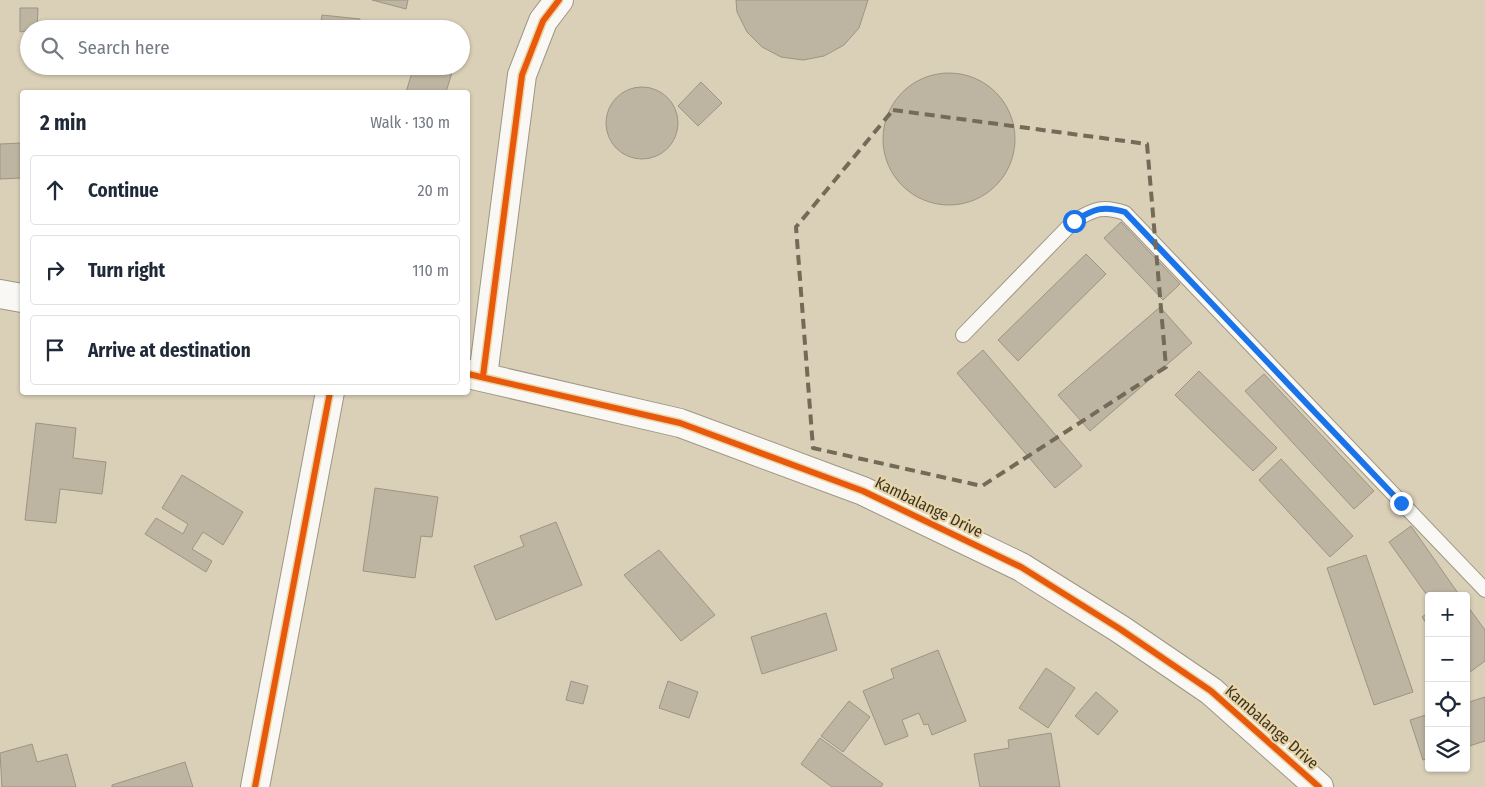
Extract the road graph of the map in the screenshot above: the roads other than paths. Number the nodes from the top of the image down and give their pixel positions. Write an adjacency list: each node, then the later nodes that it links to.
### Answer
1 (559, 0): 5 (street)
2 (0, 294): 3 (street)
3 (20, 298)
4 (963, 335): 7 (lane)
5 (475, 375): 9 (street, Kambalange Drive)
6 (329, 395): 8 (street)
7 (1485, 590)
8 (255, 787)
9 (1319, 787)

